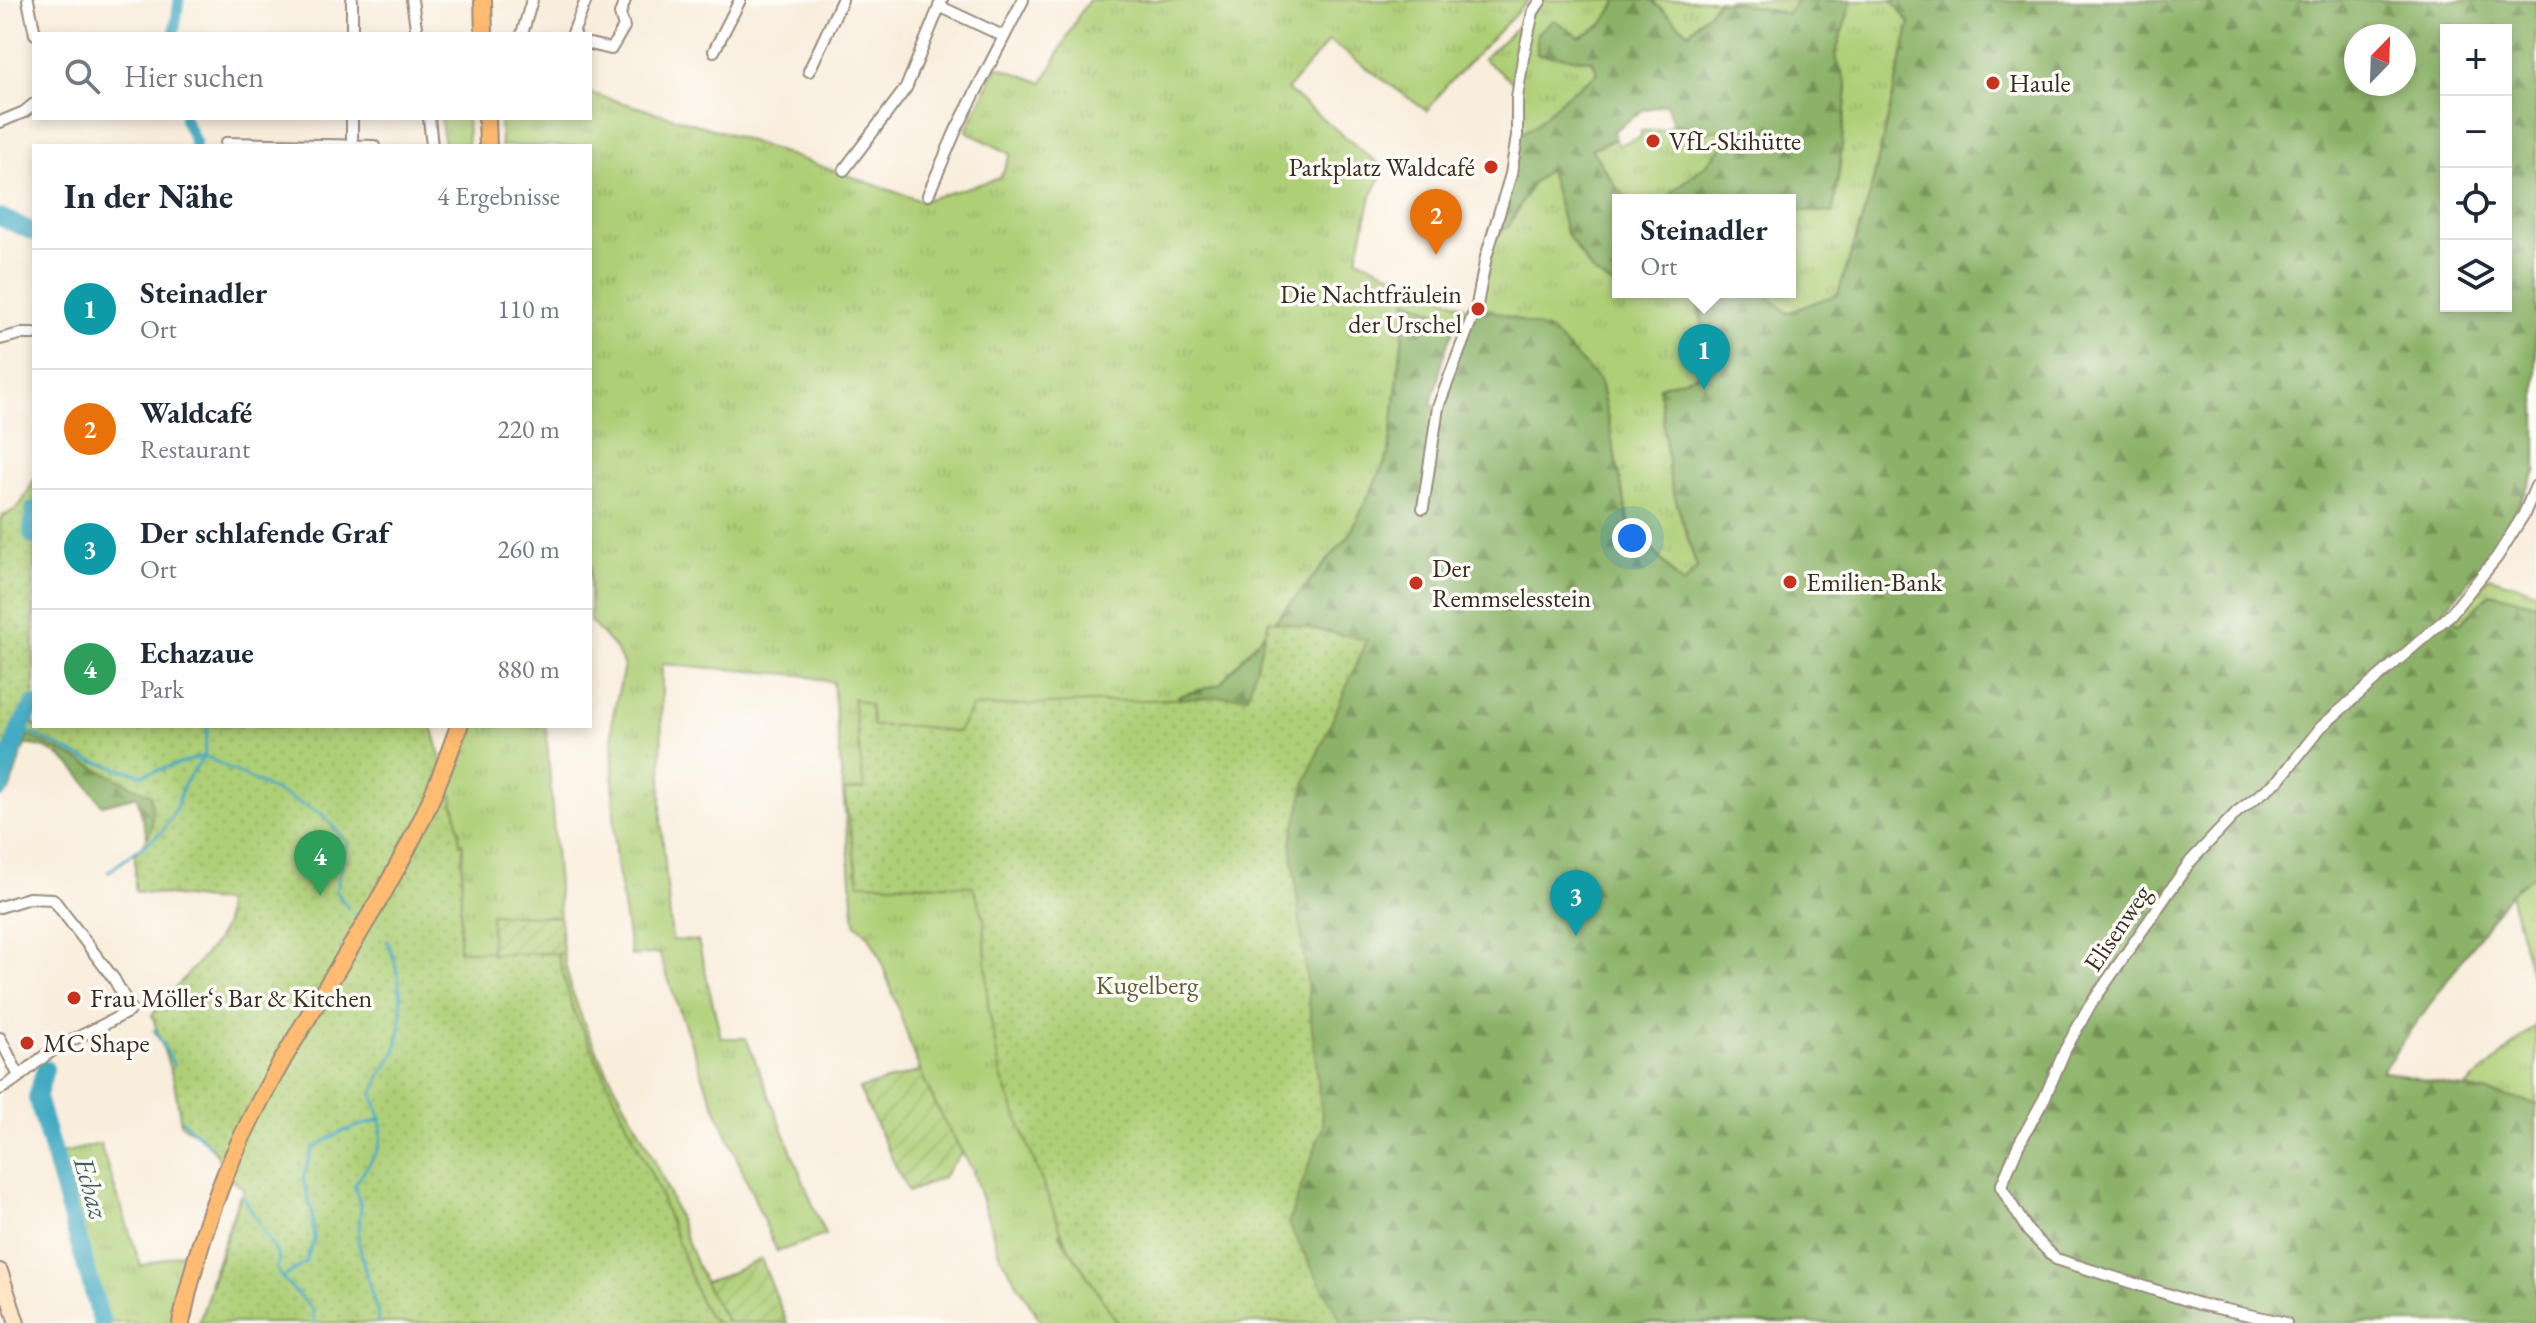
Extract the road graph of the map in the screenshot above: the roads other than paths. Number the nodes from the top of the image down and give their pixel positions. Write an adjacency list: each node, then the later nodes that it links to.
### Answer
1 (28, 0): 13 (street)
2 (352, 0): 14 (street)
3 (412, 0): 15 (street)
4 (483, 0): 16 (main road)
5 (532, 0): 17 (street)
6 (586, 0): 18 (street)
7 (625, 0): 20 (street)
8 (740, 0): 21 (street)
9 (842, 0): 22 (street)
10 (1023, 0): 19 (street)
11 (1541, 0): 37 (street)
12 (940, 3): 19 (street); 32 (street)
13 (35, 32)
14 (352, 32)
15 (417, 32)
16 (484, 32)
17 (523, 32)
18 (573, 32)
19 (1003, 36): 33 (street)
20 (592, 44)
21 (714, 51)
22 (809, 71)
23 (32, 106): 27 (street)
24 (352, 120): 29 (street)
25 (429, 120): 30 (street)
26 (487, 120): 31 (main road)
27 (0, 122)
28 (226, 143): 29 (street)
29 (352, 144)
30 (432, 144)
31 (488, 144)
32 (844, 170)
33 (928, 195)
34 (32, 334): 35 (street)
35 (0, 339)
36 (2536, 486): 46 (street, Elisenweg)
37 (1423, 508)
38 (458, 728): 45 (main road)
39 (0, 907): 41 (street)
40 (0, 1038): 41 (street)
41 (19, 1076): 42 (street)
42 (0, 1089)
43 (0, 1271): 44 (main road)
44 (17, 1323)
45 (181, 1323)
46 (2286, 1323)

